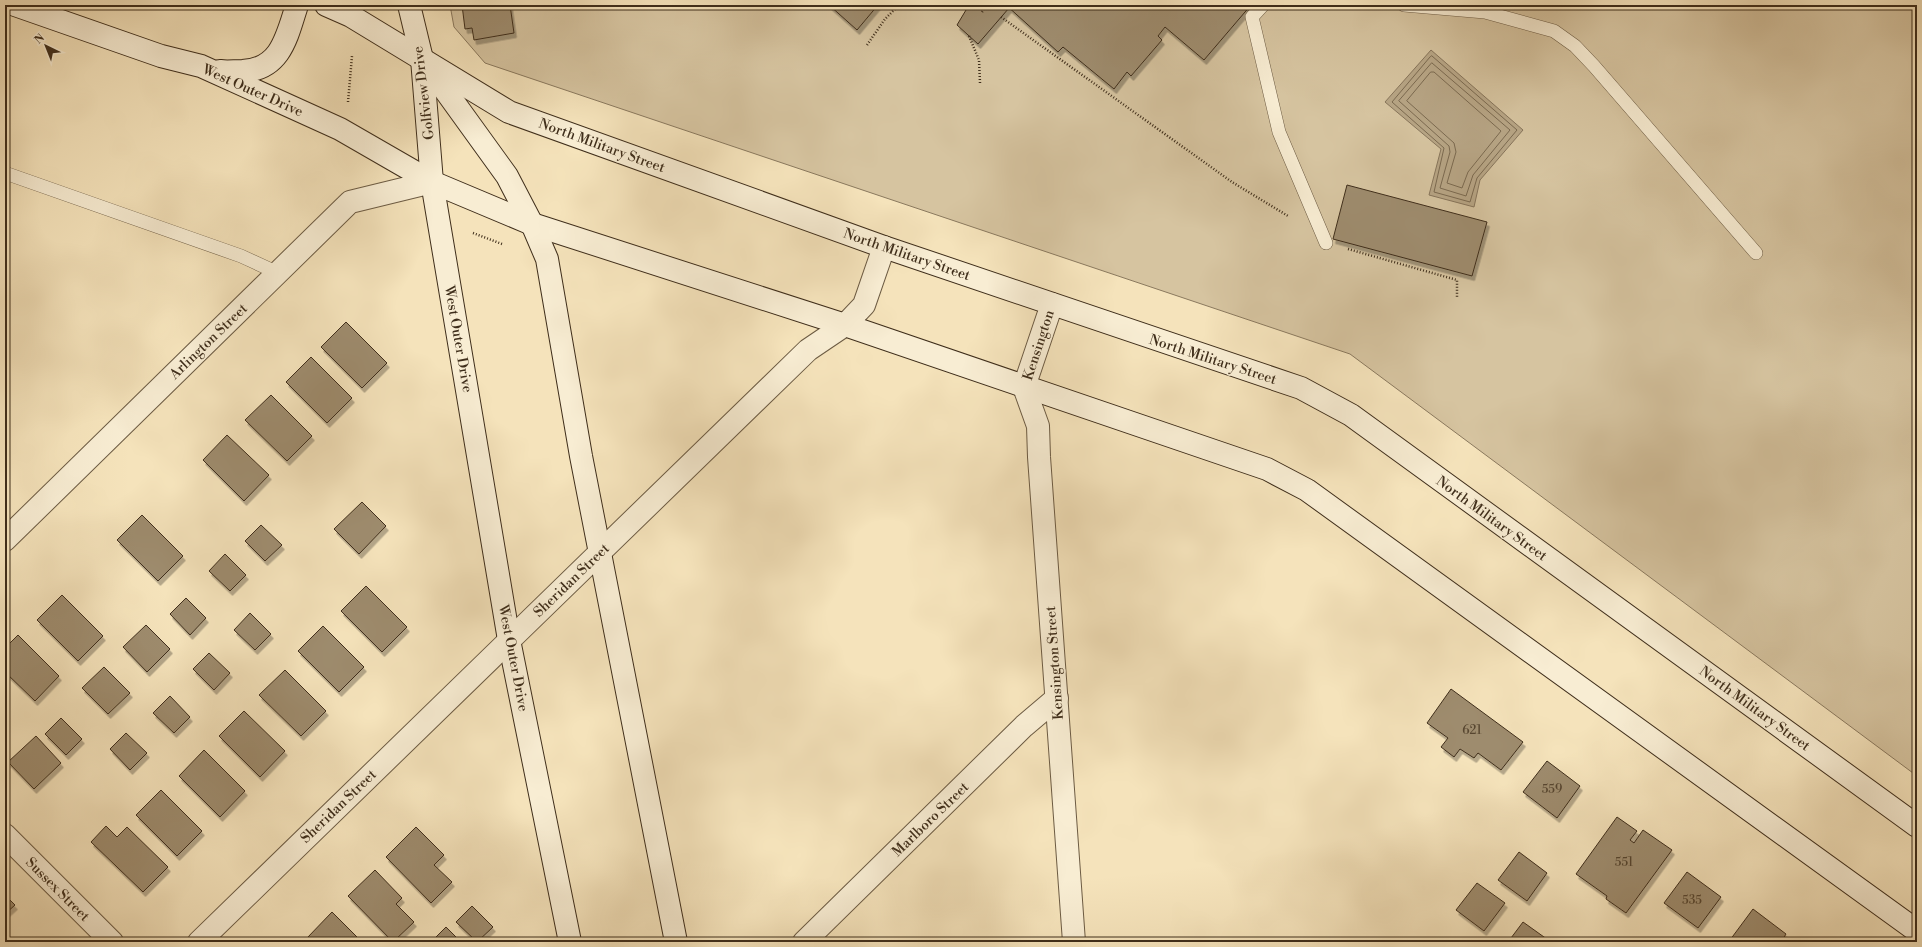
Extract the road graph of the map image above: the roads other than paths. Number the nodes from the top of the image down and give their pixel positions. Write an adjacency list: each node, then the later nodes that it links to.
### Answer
1 (15, 5): 8 (street, West Outer Drive)
2 (297, 5): 8 (street)
3 (326, 5): 7 (street)
4 (408, 5): 7 (street, Golfview Drive)
5 (1263, 5): 12 (lane)
6 (1404, 5): 14 (lane)
7 (422, 59): 10 (street, Golfview Drive); 11 (street); 13 (street, North Military Street)
8 (201, 66): 10 (street, West Outer Drive)
9 (5, 173): 15 (lane)
10 (432, 182): 11 (street); 15 (street, Arlington Street); 21 (street, West Outer Drive)
11 (532, 224): 17 (street); 20 (street)
12 (1326, 243)
13 (884, 247): 16 (street, North Military Street); 17 (street, Sheridan Street)
14 (1756, 253)
15 (278, 273): 19 (street, Arlington Street)
16 (1052, 304): 18 (street, Kensington); 23 (street, North Military Street)
17 (845, 326): 18 (street); 20 (street, Sheridan Street)
18 (1024, 387): 22 (street, Kensington Street); 25 (street)
19 (5, 540)
20 (601, 551): 21 (street, Sheridan Street); 29 (street)
21 (509, 640): 27 (street, Sheridan Street); 28 (street, West Outer Drive)
22 (1057, 698): 30 (street, Marlboro Street); 31 (street, Kensington Street)
23 (1917, 826)
24 (5, 835): 26 (street, Sussex Street)
25 (1917, 930)
26 (112, 942)
27 (198, 942)
28 (570, 942)
29 (676, 942)
30 (804, 942)
31 (1074, 942)

